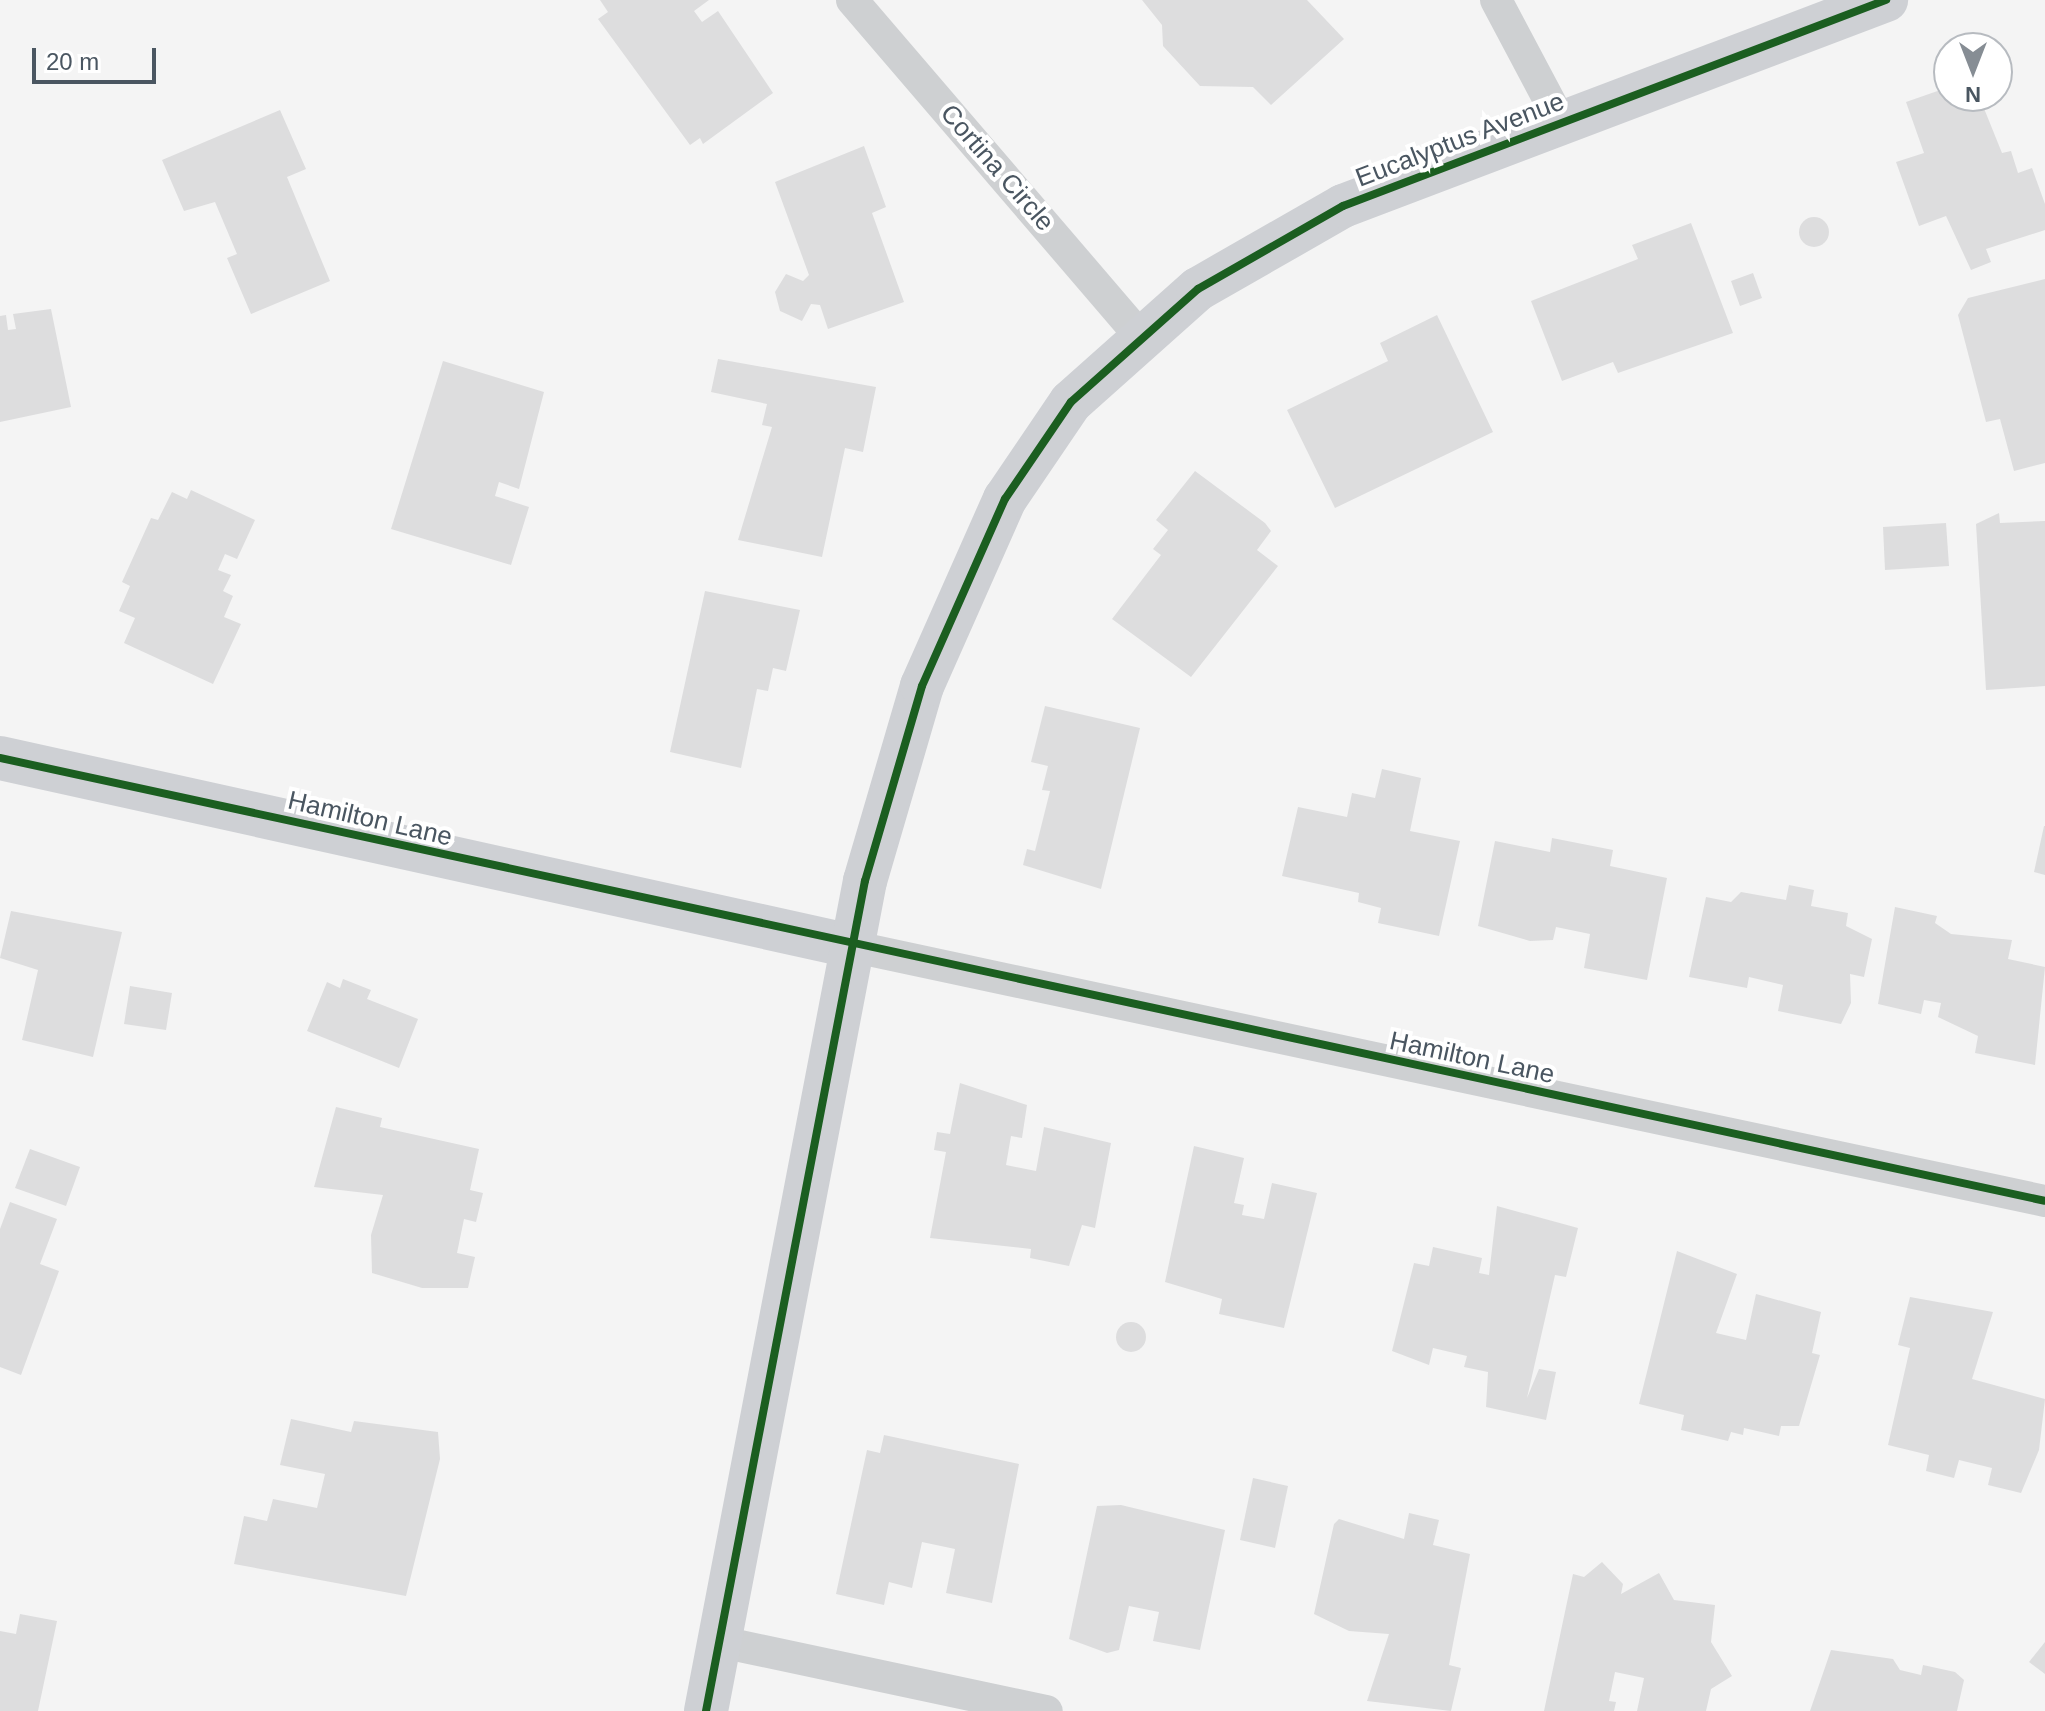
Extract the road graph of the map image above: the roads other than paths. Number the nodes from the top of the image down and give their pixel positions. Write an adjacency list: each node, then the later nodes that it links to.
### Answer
1 (852, 0): 5 (street, Cortina Circle)
2 (1496, 0): 4 (street)
3 (1886, 0): 4 (street, Eucalyptus Avenue)
4 (1561, 123): 5 (street, Eucalyptus Avenue)
5 (1141, 337): 7 (street, Eucalyptus Avenue)
6 (0, 758): 7 (street, Hamilton Lane)
7 (855, 947): 8 (street, Hamilton Lane); 9 (street, Eucalyptus Avenue)
8 (2045, 1201)
9 (721, 1642): 10 (street, Eucalyptus Avenue); 11 (street)
10 (706, 1711)
11 (1047, 1711)

